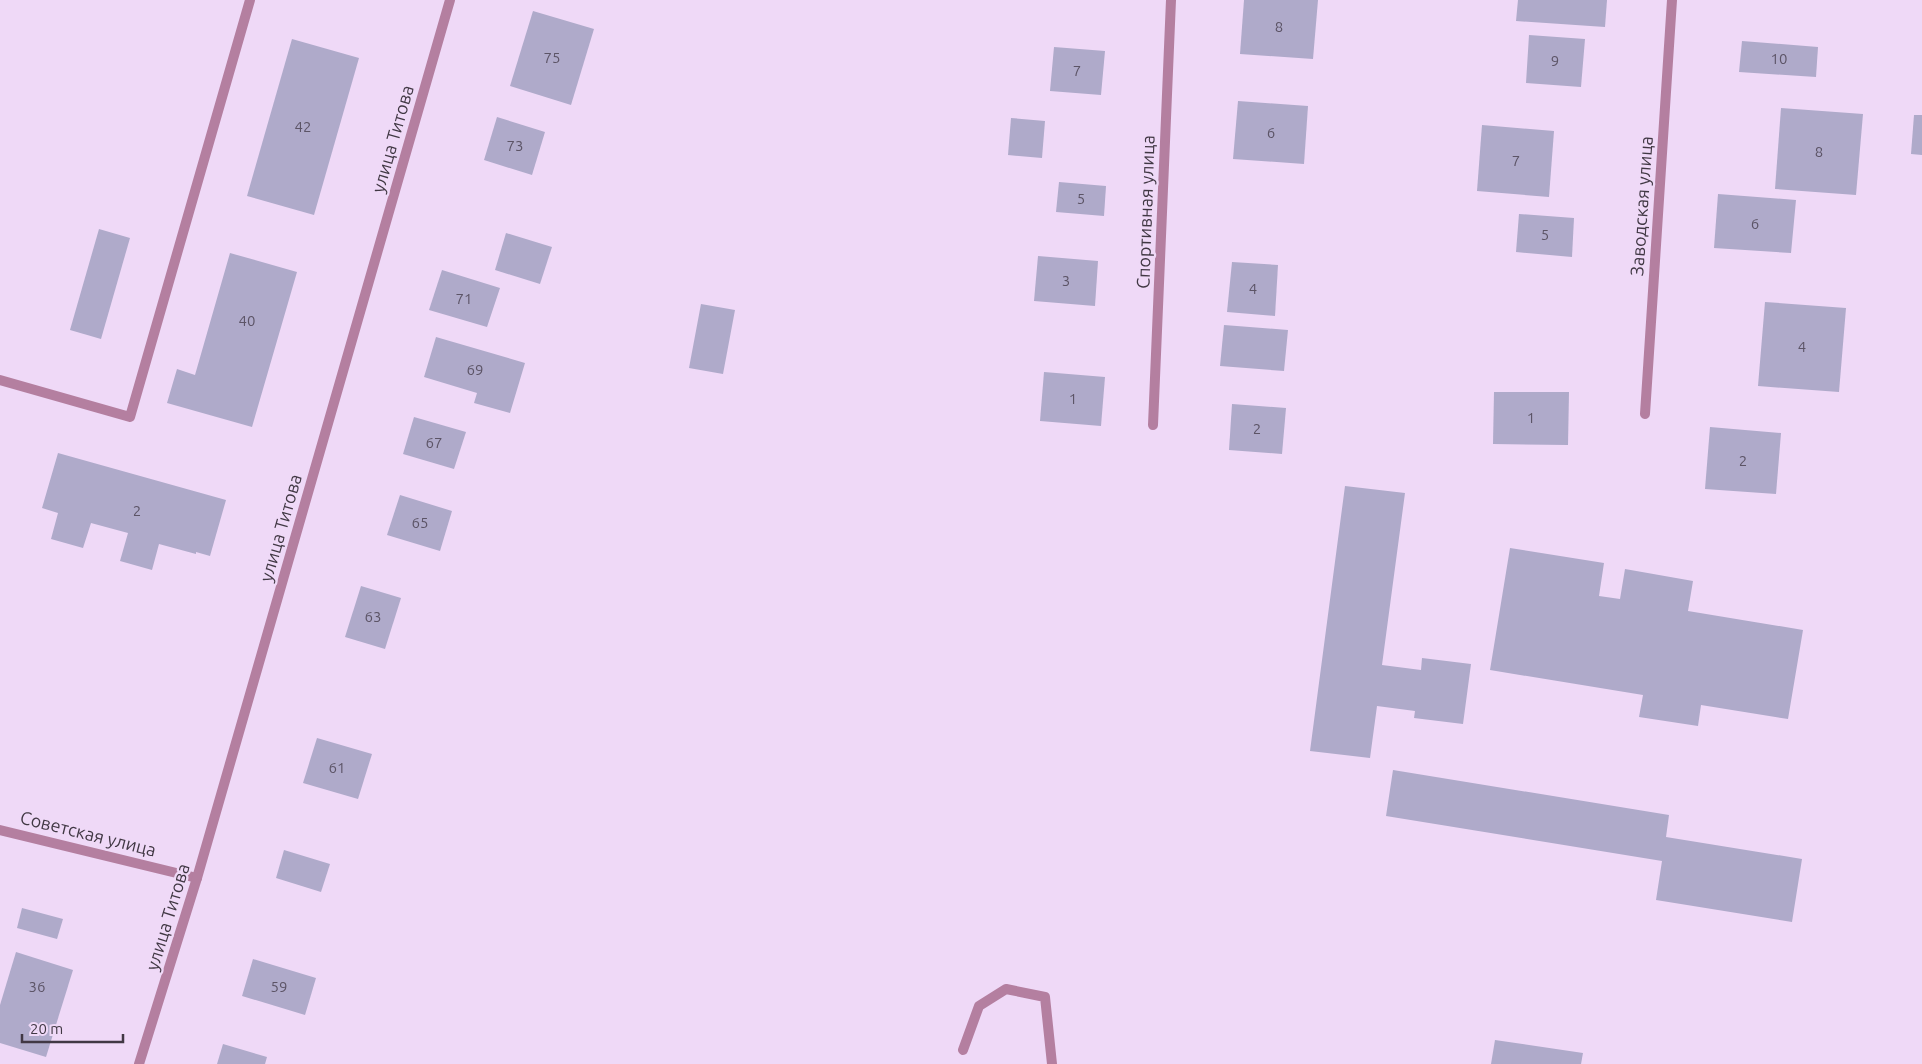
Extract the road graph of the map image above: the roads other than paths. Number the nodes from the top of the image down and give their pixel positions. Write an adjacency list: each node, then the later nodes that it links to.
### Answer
1 (250, 0): 5 (street)
2 (450, 0): 9 (street, улица Титова)
3 (1171, 0): 7 (street, Спортивная улица)
4 (1672, 0): 6 (street, Заводская улица)
5 (0, 380)
6 (1645, 414)
7 (1152, 425)
8 (0, 830): 9 (street, Советская улица)
9 (197, 878): 11 (street, улица Титова)
10 (964, 1050): 12 (street)
11 (139, 1064)
12 (1052, 1064)

